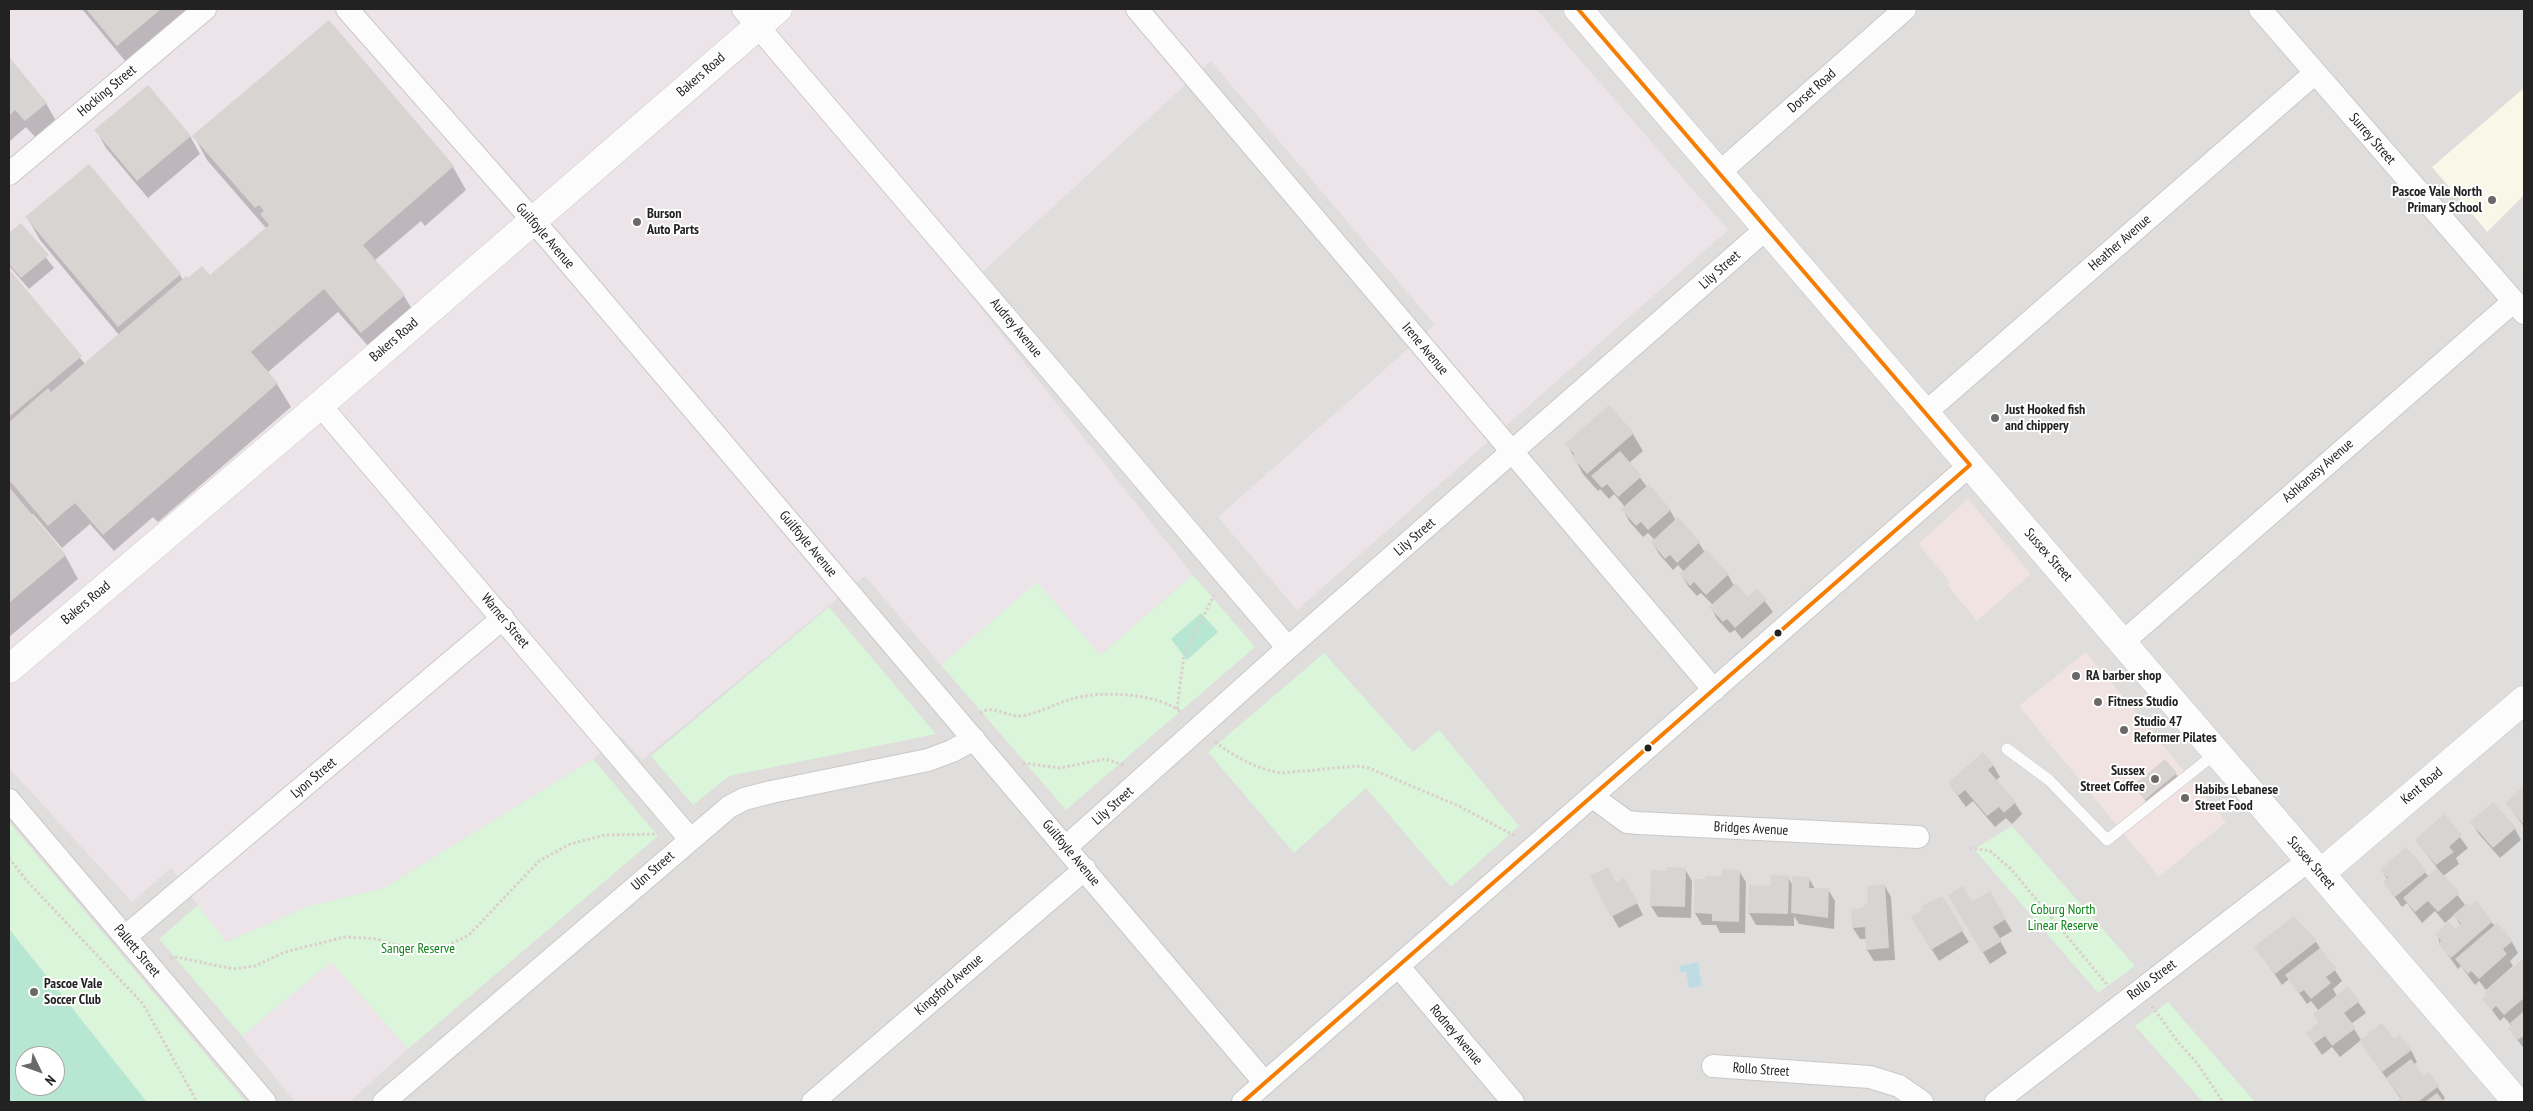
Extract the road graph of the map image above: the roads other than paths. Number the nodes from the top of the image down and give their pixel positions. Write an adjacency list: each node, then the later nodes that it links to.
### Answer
1 (205, 9): 10 (street, Hocking Street)
2 (347, 9): 11 (street, Guilfoyle Avenue)
3 (1137, 9): 16 (street, Irene Avenue)
4 (1578, 9): 9 (street, Sussex Street)
5 (1905, 9): 9 (street, Dorset Road)
6 (2260, 9): 8 (street, Surrey Street)
7 (760, 14): 11 (street, Bakers Road); 20 (street, Audrey Avenue)
8 (2315, 73): 13 (street, Surrey Street); 15 (street, Heather Avenue)
9 (1719, 173): 12 (street, Sussex Street)
10 (9, 174)
11 (532, 220): 14 (street, Bakers Road); 24 (street, Guilfoyle Avenue)
12 (1767, 228): 15 (street, Sussex Street); 16 (street, Lily Street)
13 (2519, 307): 19 (street, Ashkanasy Avenue)
14 (320, 405): 18 (street, Warner Street); 21 (street, Bakers Road)
15 (1924, 413): 17 (street, Sussex Street)
16 (1513, 452): 20 (street, Lily Street); 22 (street, Irene Avenue)
17 (1970, 465): 19 (street, Sussex Street); 22 (street)
18 (503, 618): 29 (street, Warner Street); 34 (street, Lyon Street)
19 (2123, 642): 26 (street, Sussex Street)
20 (1288, 648): 31 (street, Lily Street)
21 (9, 669)
22 (1714, 690): 27 (street)
23 (2524, 700): 32 (street, Kent Road)
24 (968, 732): 29 (street, Ulm Street); 31 (street, Guilfoyle Avenue)
25 (2007, 750): 26 (lane)
26 (2216, 753): 32 (street, Sussex Street)
27 (1593, 796): 30 (street, Bridges Avenue); 35 (street)
28 (9, 800): 34 (street, Pallett Street)
29 (683, 831): 39 (street, Ulm Street)
30 (1918, 837)
31 (1066, 847): 33 (street, Guilfoyle Avenue)
32 (2315, 867): 44 (street, Rollo Street); 45 (street, Sussex Street)
33 (1085, 869): 37 (street, Guilfoyle Avenue); 40 (street, Kingsford Avenue)
34 (125, 937): 38 (street, Pallett Street)
35 (1399, 967): 37 (street); 42 (street, Rodney Avenue)
36 (1713, 1066): 43 (street, Rollo Street)
37 (1265, 1083): 41 (street)
38 (265, 1102)
39 (384, 1102)
40 (813, 1102)
41 (1243, 1102)
42 (1513, 1102)
43 (1922, 1102)
44 (1996, 1102)
45 (2517, 1102)

